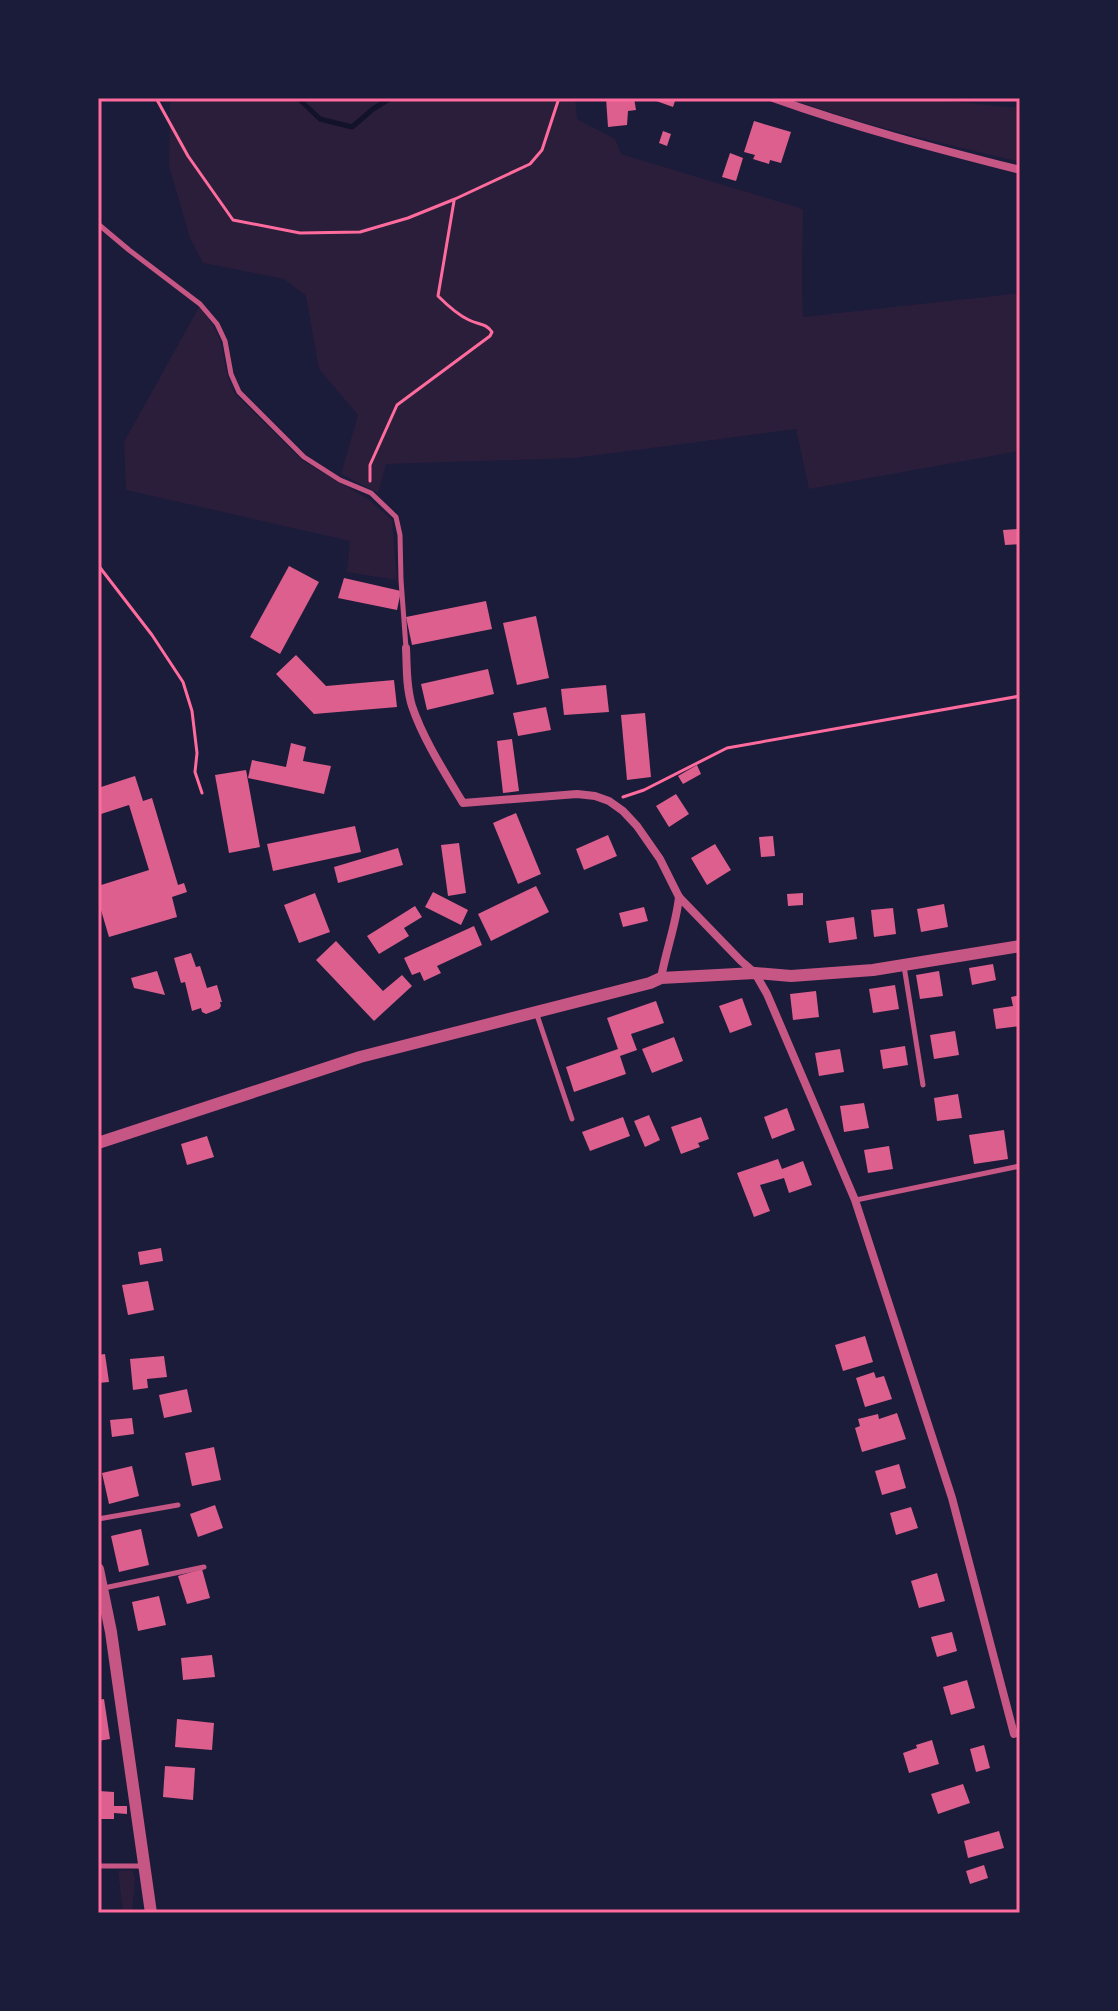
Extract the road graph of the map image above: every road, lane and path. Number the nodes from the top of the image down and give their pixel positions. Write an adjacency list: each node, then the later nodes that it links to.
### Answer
1 (156, 98): 5 (path)
2 (559, 98): 5 (path)
3 (773, 98): 4 (street)
4 (1020, 170)
5 (455, 199): 7 (path)
6 (98, 224): 7 (lane)
7 (371, 493): 9 (lane)
8 (98, 565): 11 (path)
9 (406, 648): 12 (street)
10 (1020, 696): 12 (path)
11 (202, 793)
12 (609, 801): 13 (street)
13 (679, 897): 16 (street); 17 (street)
14 (1020, 946): 15 (street)
15 (904, 965): 16 (street); 19 (lane)
16 (755, 973): 17 (street); 23 (street)
17 (661, 978): 18 (street)
18 (536, 1011): 20 (lane); 21 (street)
19 (923, 1085)
20 (572, 1119)
21 (98, 1143)
22 (1020, 1166): 23 (lane)
23 (855, 1200): 29 (street)
24 (178, 1505): 25 (lane)
25 (98, 1519)
26 (204, 1567): 28 (lane)
27 (98, 1569): 28 (street)
28 (103, 1588): 31 (street)
29 (1014, 1734)
30 (98, 1866): 31 (lane)
31 (145, 1866): 32 (street)
32 (151, 1913)

